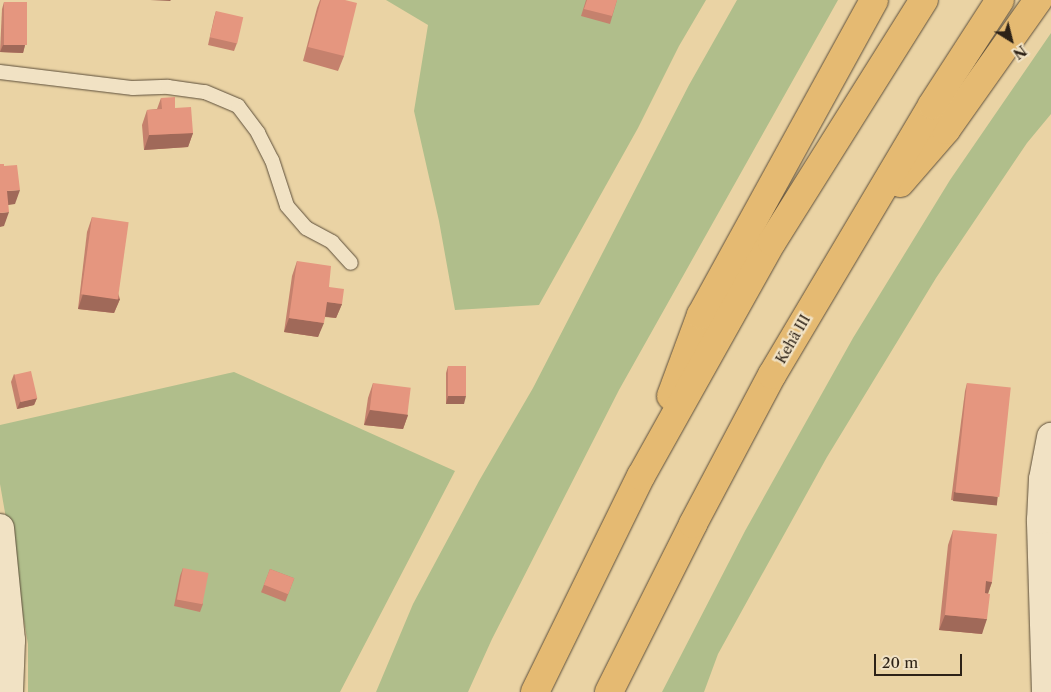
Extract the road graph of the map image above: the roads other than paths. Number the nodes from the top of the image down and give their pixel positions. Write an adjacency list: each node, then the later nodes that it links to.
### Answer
1 (874, 0): 9 (highway)
2 (924, 0): 9 (highway)
3 (1000, 0): 6 (highway, Kehä III)
4 (1038, 0): 6 (highway)
5 (0, 72): 7 (lane)
6 (850, 240): 13 (highway, Kehä III)
7 (351, 264)
8 (1051, 436): 14 (street)
9 (641, 476): 12 (highway)
10 (0, 528): 11 (street)
11 (9, 692)
12 (535, 692)
13 (609, 692)
14 (1046, 692)

